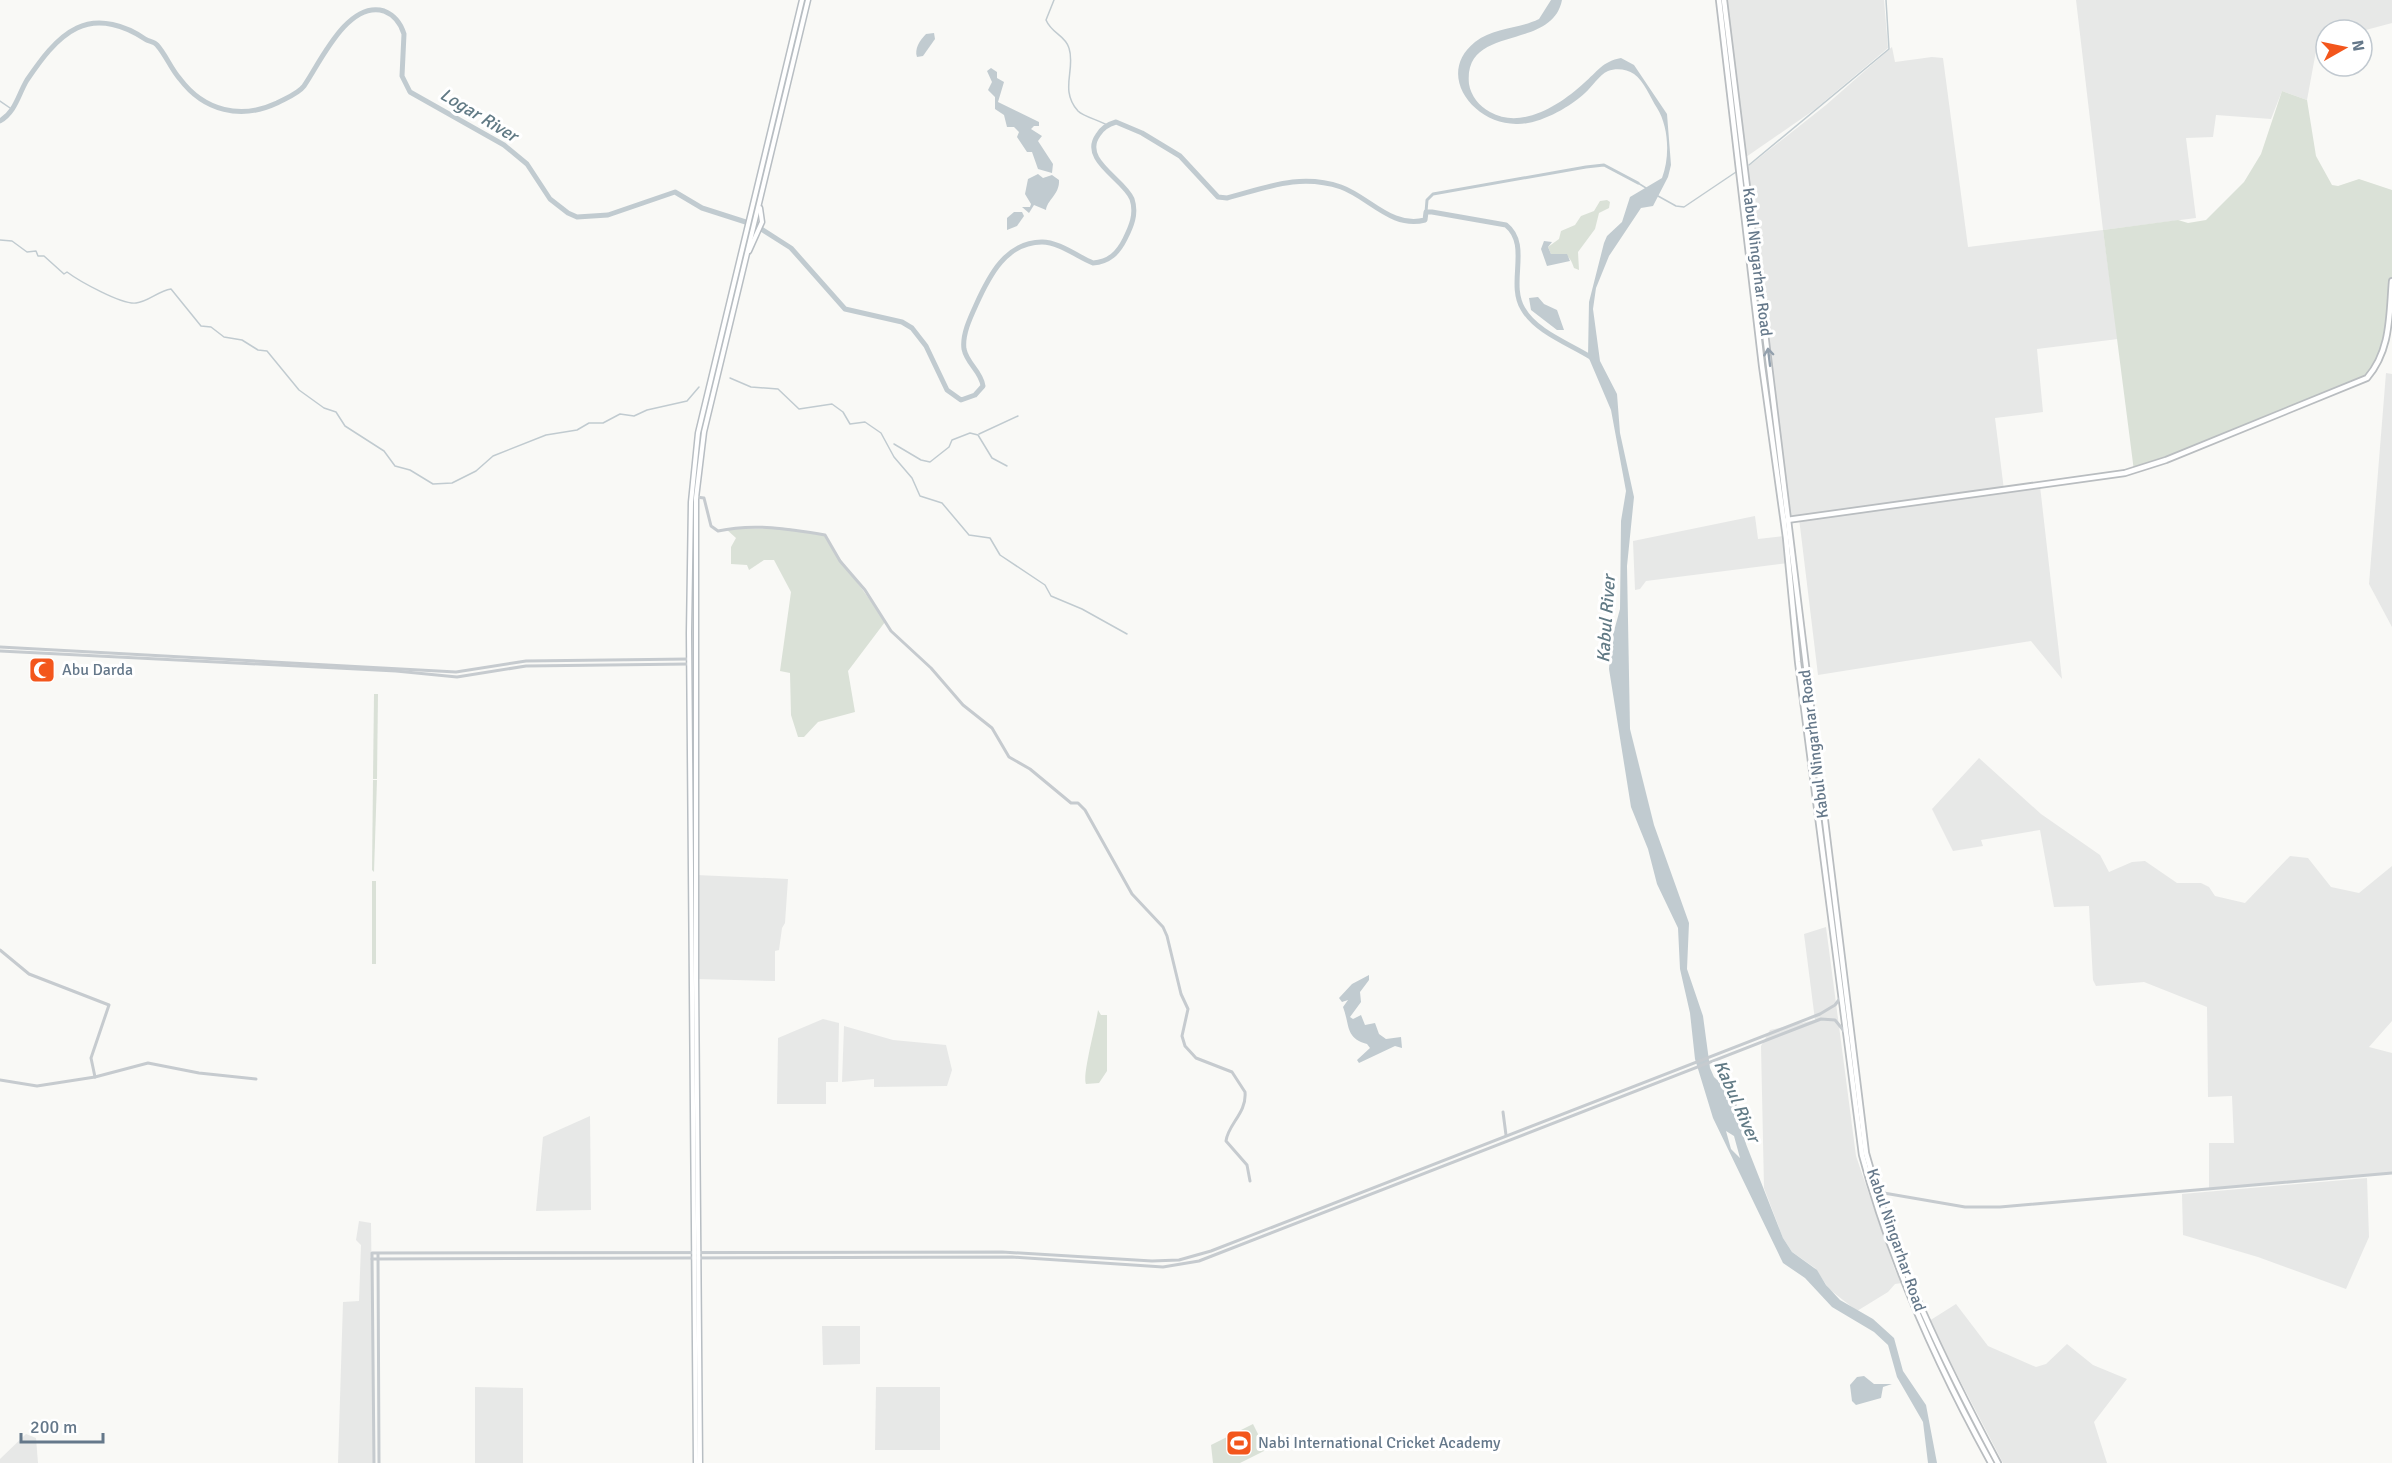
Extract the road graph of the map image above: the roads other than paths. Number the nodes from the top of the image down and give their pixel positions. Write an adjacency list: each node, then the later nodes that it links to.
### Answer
1 (802, 0): 5 (main road)
2 (808, 0): 6 (main road)
3 (1719, 0): 9 (highway, Kabul Ningarhar Road)
4 (1724, 0): 9 (highway, Kabul Ningarhar Road)
5 (796, 27): 6 (main road); 14 (main road)
6 (801, 28): 7 (main road)
7 (760, 208): 8 (main road); 8 (main road)
8 (747, 253): 11 (main road)
9 (1754, 271): 12 (highway, Kabul Ningarhar Road)
10 (2392, 281): 12 (highway)
11 (696, 498): 16 (main road); 28 (street)
12 (1787, 520): 18 (highway, Kabul Ningarhar Road); 29 (highway, Kabul Ningarhar Road)
13 (0, 649): 14 (street)
14 (689, 661): 15 (main road)
15 (690, 913): 16 (main road); 31 (main road)
16 (696, 913): 32 (main road)
17 (0, 950): 20 (street)
18 (1841, 997): 19 (highway, Kabul Ningarhar Road); 23 (street)
19 (1846, 1033): 24 (street); 29 (highway, Kabul Ningarhar Road)
20 (95, 1077): 21 (street); 22 (street)
21 (256, 1079)
22 (0, 1080)
23 (1603, 1098): 24 (street); 26 (street)
24 (1605, 1103): 32 (street)
25 (1503, 1112): 26 (street)
26 (1506, 1136): 32 (street)
27 (2392, 1173): 29 (street)
28 (1250, 1181)
29 (1874, 1192): 33 (highway, Kabul Ningarhar Road)
30 (378, 1256): 31 (street); 34 (street); 35 (street)
31 (692, 1256): 32 (street); 36 (main road)
32 (699, 1256): 37 (main road)
33 (1961, 1398): 38 (highway, Kabul Ningarhar Road); 39 (highway, Kabul Ningarhar Road)
34 (374, 1463)
35 (379, 1463)
36 (696, 1463)
37 (700, 1463)
38 (1991, 1463)
39 (1998, 1463)

